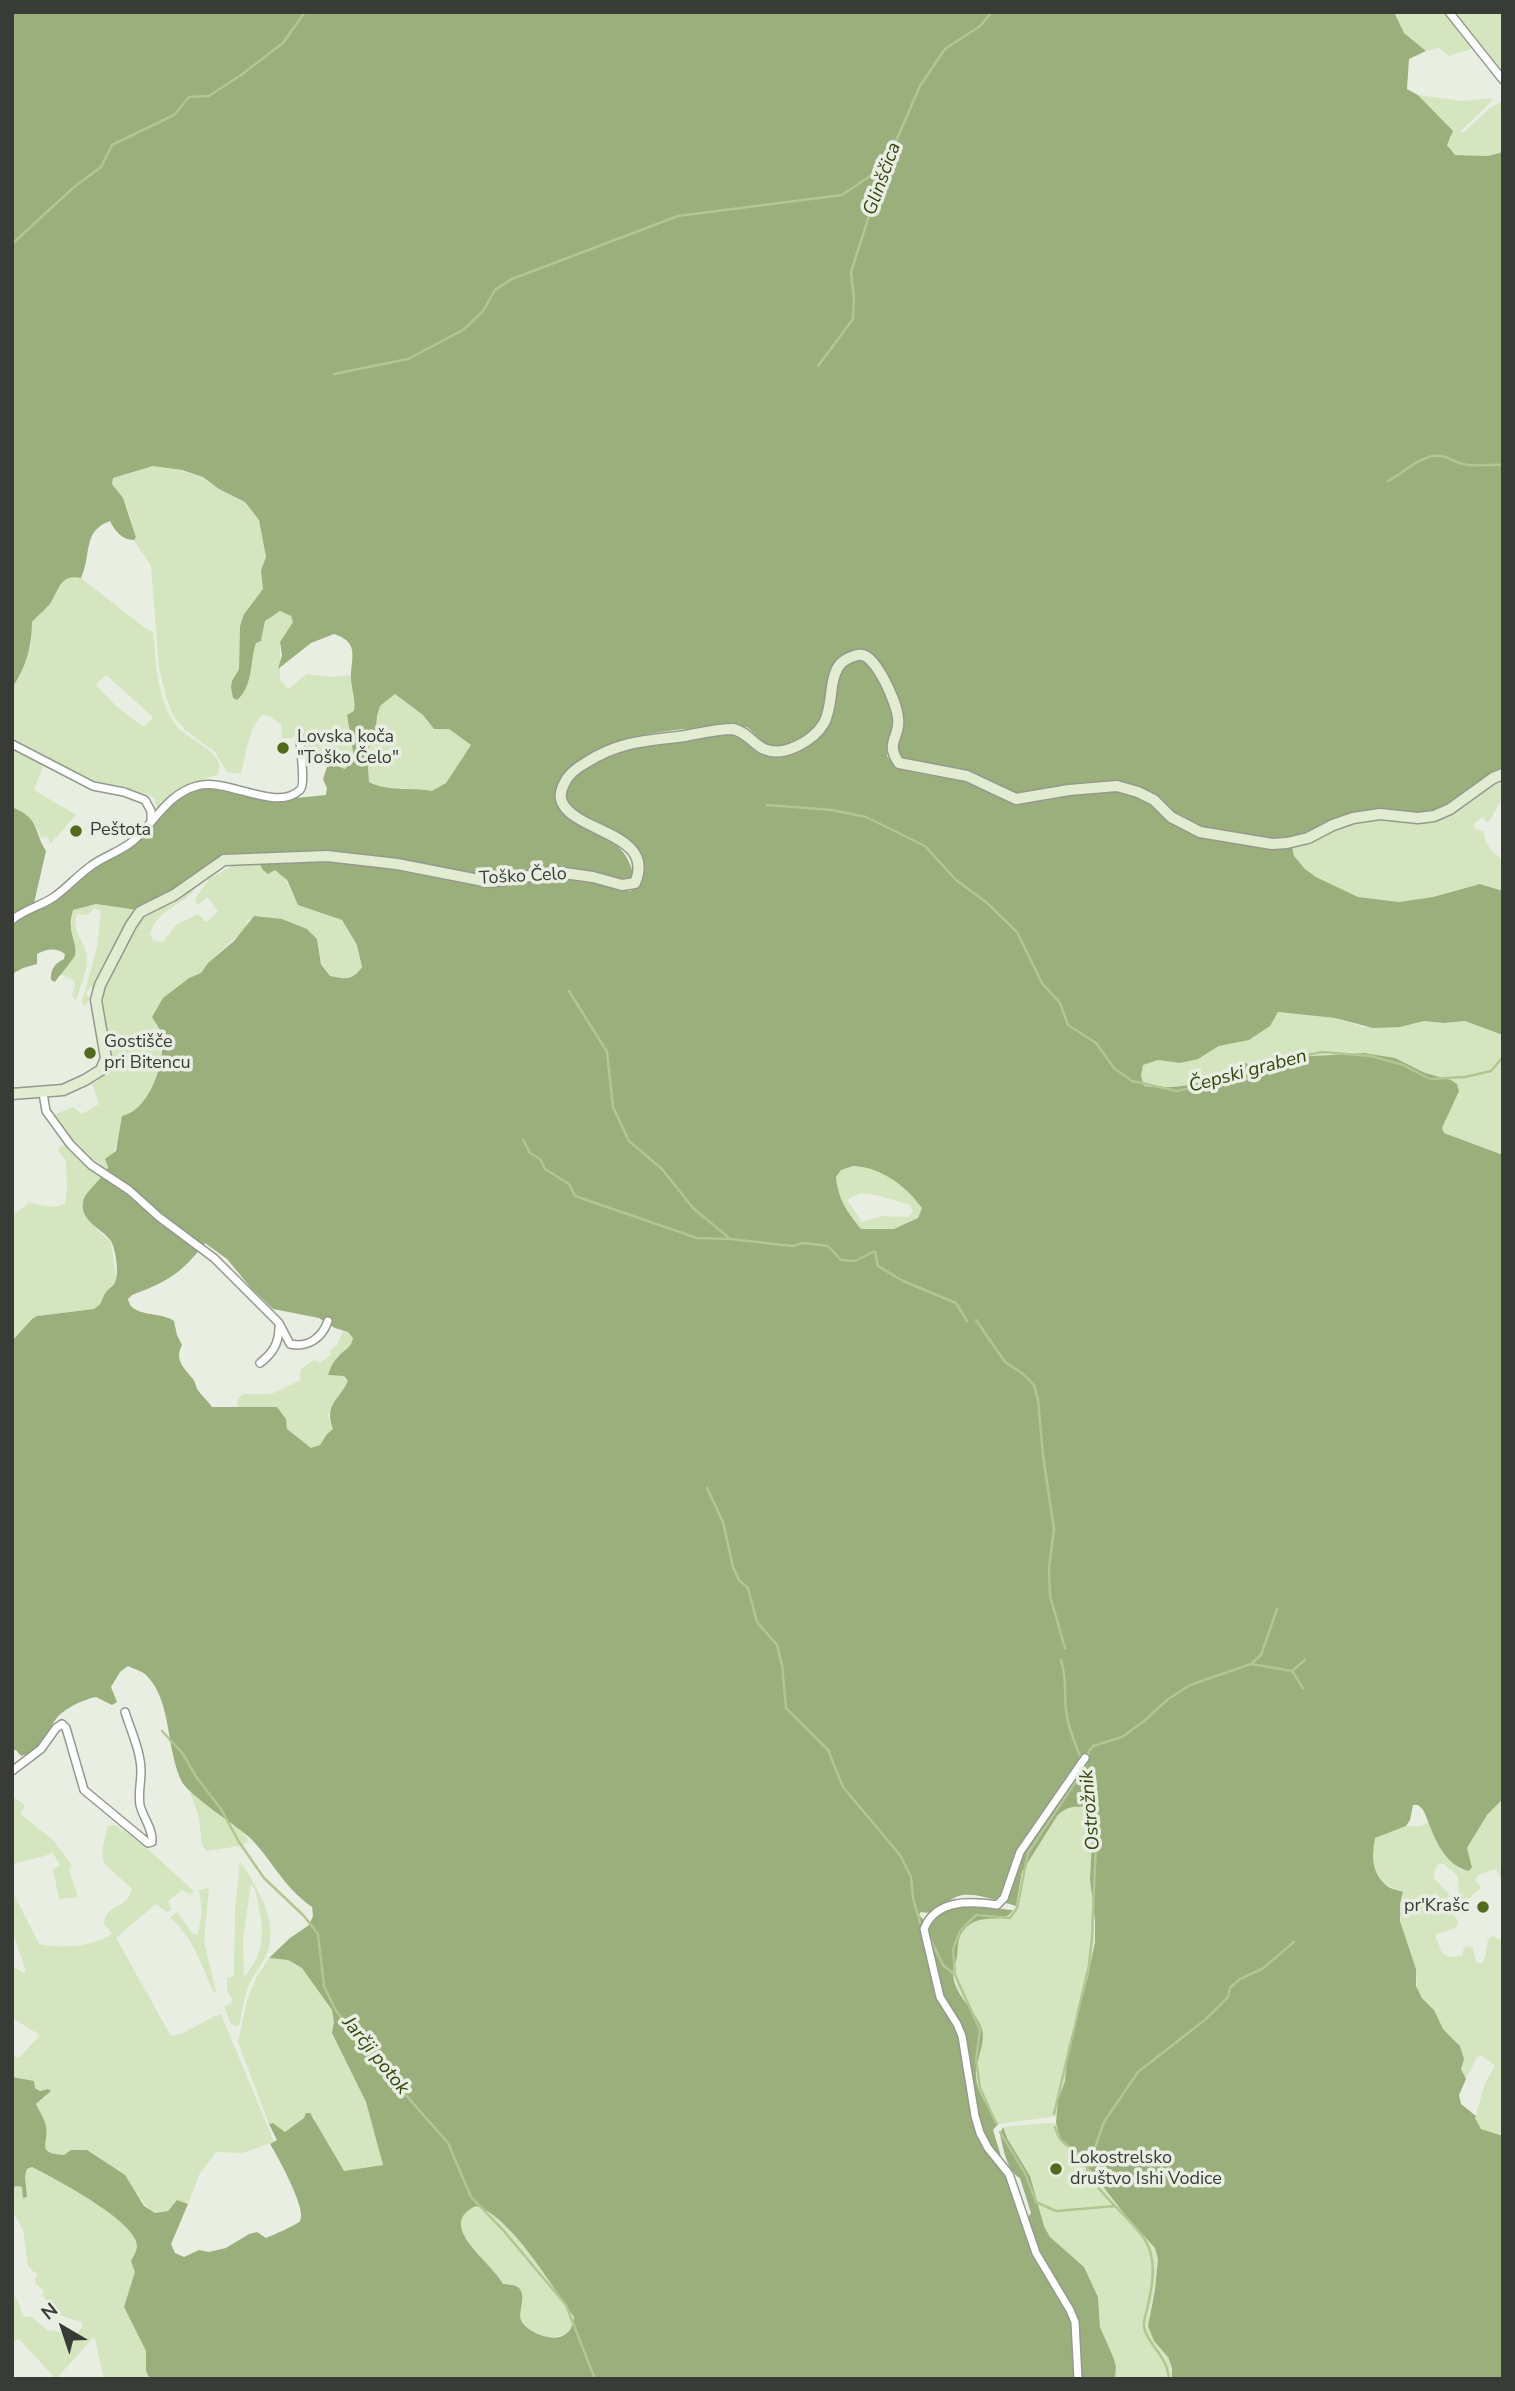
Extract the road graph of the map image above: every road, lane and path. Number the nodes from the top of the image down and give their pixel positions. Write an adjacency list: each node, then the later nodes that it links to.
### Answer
1 (1449, 12): 2 (street)
2 (1503, 80)
3 (300, 738): 6 (street)
4 (12, 744): 6 (street)
5 (1503, 774): 10 (street, Toško Čelo)
6 (151, 821): 7 (street)
7 (12, 920)
8 (12, 1089): 9 (street)
9 (27, 1092): 10 (street, Toško Čelo); 11 (street, Toško Čelo)
10 (43, 1093): 13 (street)
11 (12, 1094)
12 (328, 1321): 13 (street)
13 (279, 1323): 14 (street)
14 (260, 1363)
15 (125, 1712): 17 (street)
16 (1085, 1758): 18 (street)
17 (12, 1771)
18 (1079, 2379)

